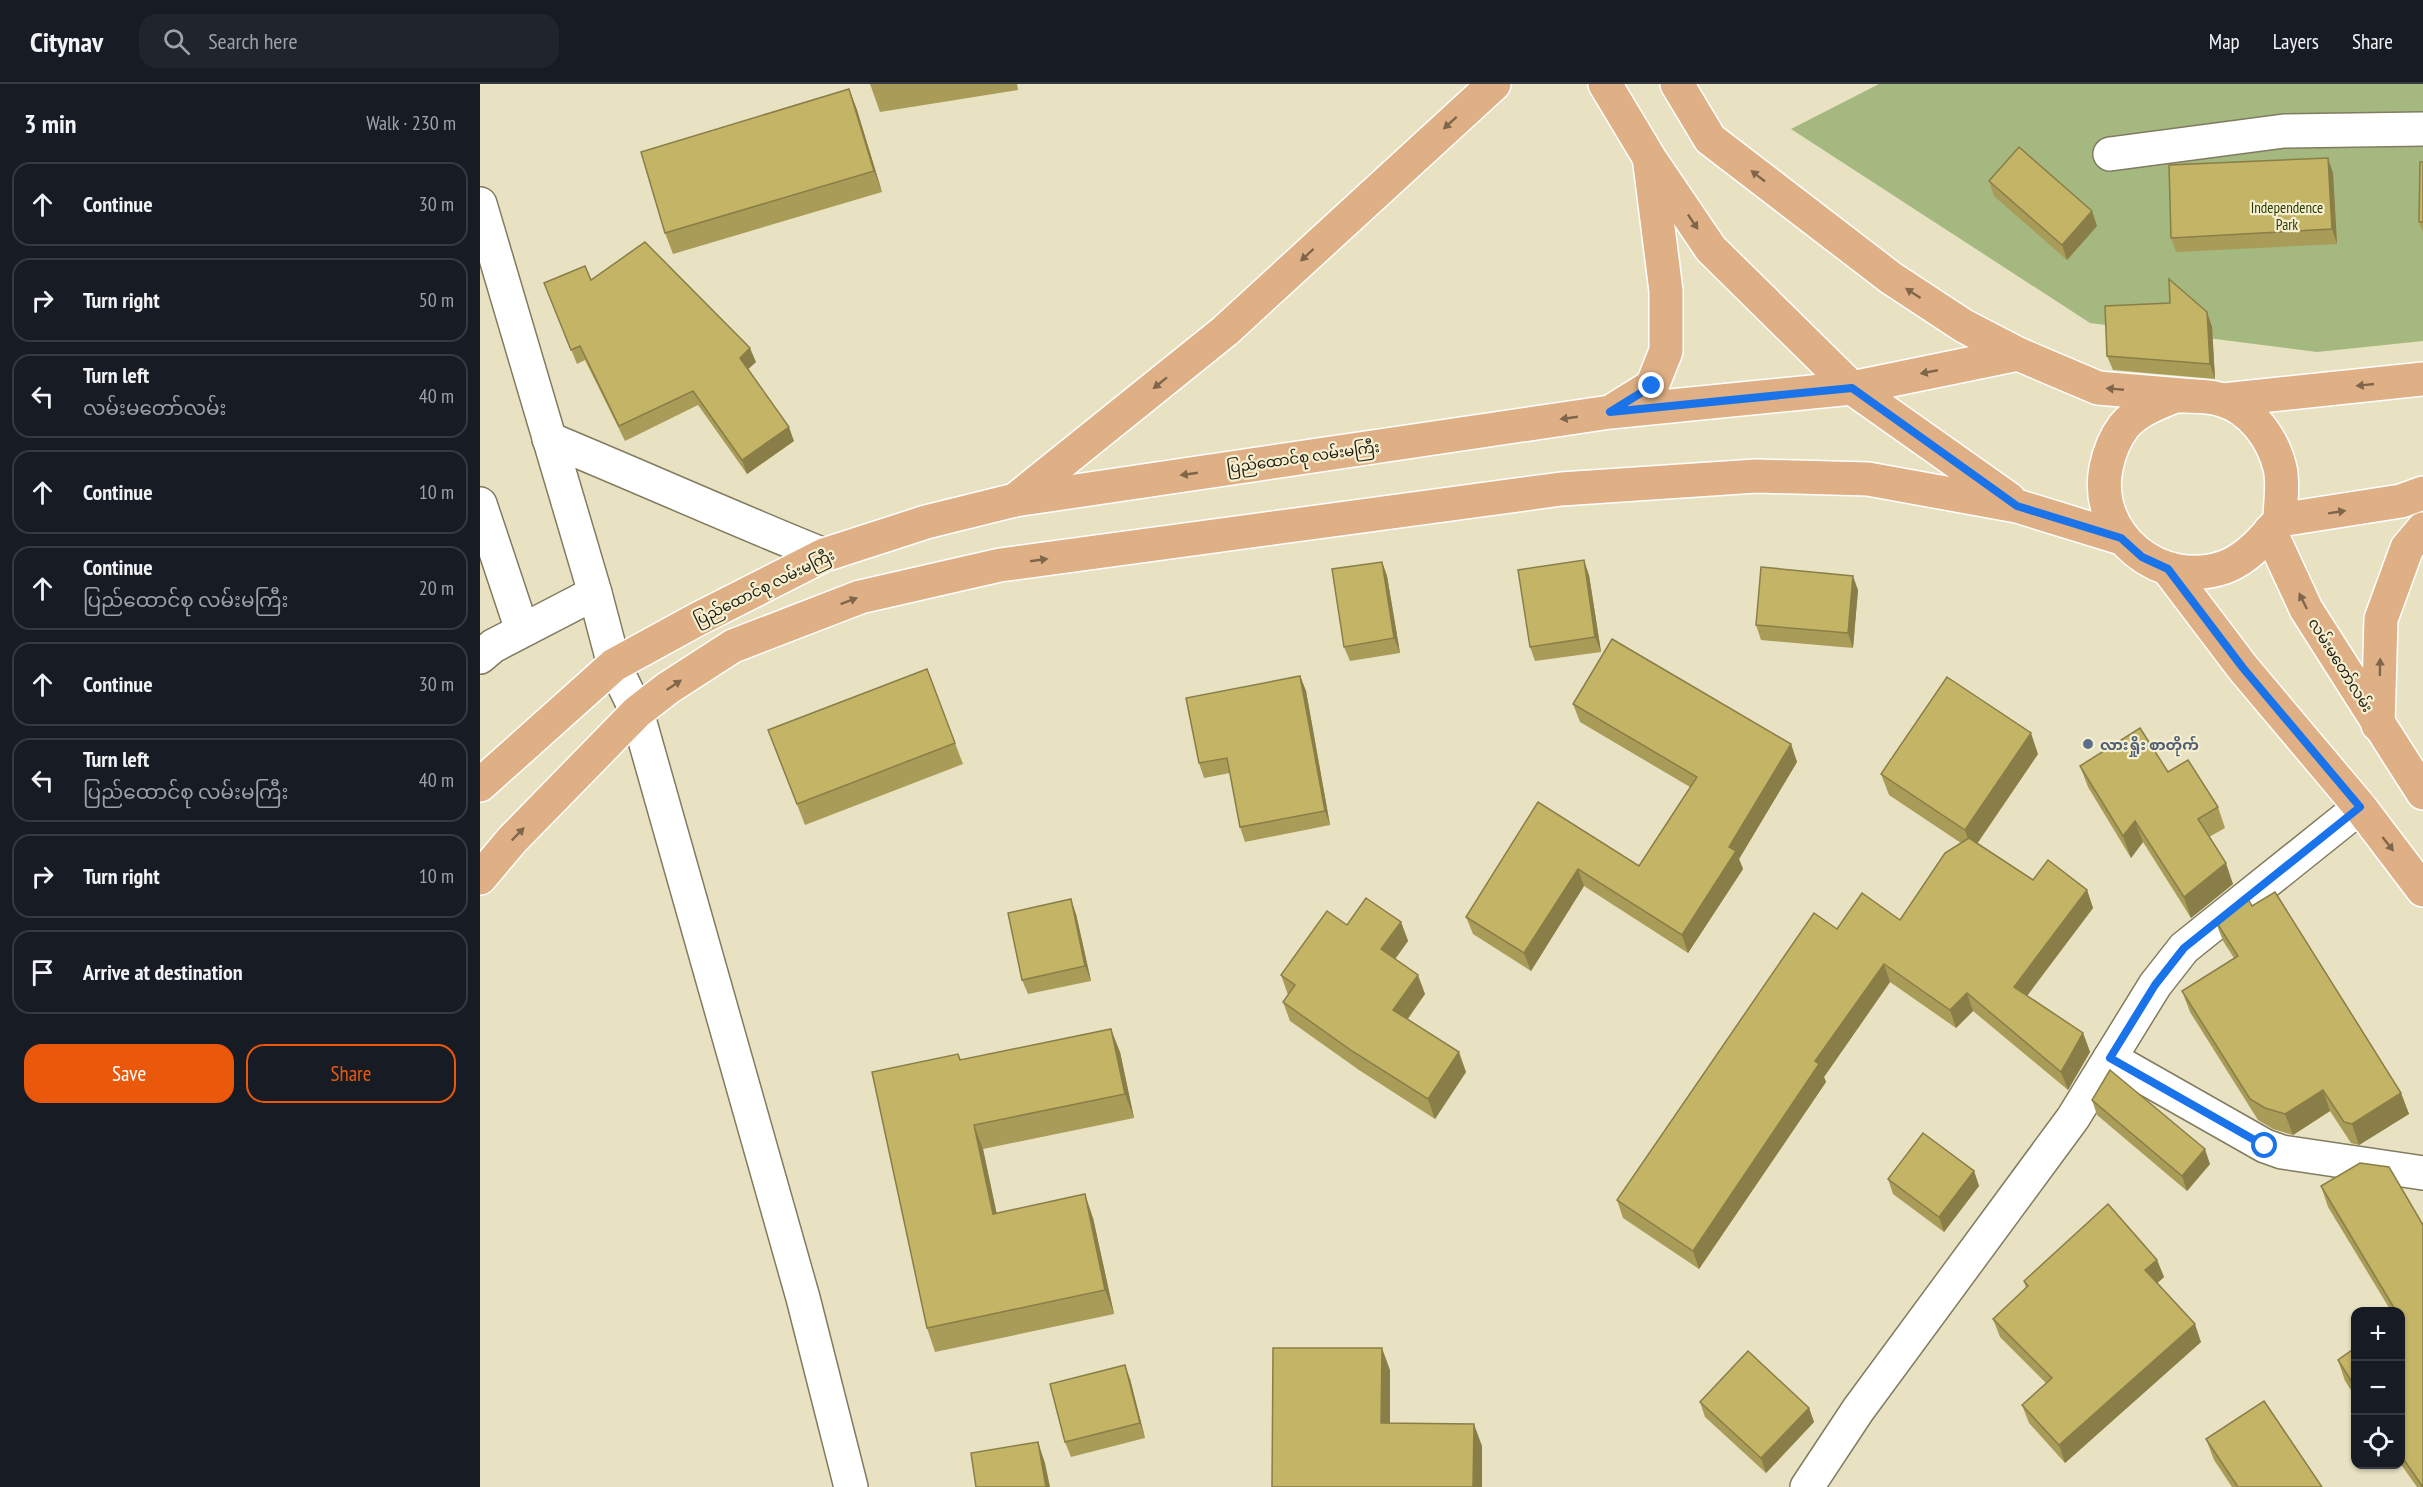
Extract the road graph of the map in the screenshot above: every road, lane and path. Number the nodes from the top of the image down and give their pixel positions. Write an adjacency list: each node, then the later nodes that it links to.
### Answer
1 (1494, 84): 15 (main road, one-way to 15)
2 (1605, 84): 6 (main road)
3 (1677, 84): 8 (main road, one-way to 3)
4 (2423, 129): 5 (street)
5 (2110, 154)
6 (1650, 159): 10 (main road, one-way to 10); 12 (main road)
7 (480, 204): 13 (street)
8 (2018, 354): 10 (main road, ပြည်ထောင်စု လမ်းမကြီး, one-way to 10); 11 (main road, one-way to 8)
9 (2423, 379): 11 (main road, one-way to 11)
10 (1852, 388): 12 (main road, ပြည်ထောင်စု လမ်းမကြီး); 17 (main road)
11 (2209, 398): 18 (main road); 20 (main road)
12 (1610, 412): 15 (main road, ပြည်ထောင်စု လမ်းမကြီး, one-way to 15)
13 (549, 439): 21 (street); 23 (street)
14 (2423, 493): 18 (main road, one-way to 14)
15 (1015, 500): 21 (main road, ပြည်ထောင်စု လမ်းမကြီး)
16 (480, 504): 24 (street)
17 (2017, 506): 20 (main road); 27 (main road, one-way to 17)
18 (2275, 526): 22 (main road); 28 (main road, လမ်းမတော်လမ်း, one-way to 18)
19 (2423, 530): 28 (main road, one-way to 19)
20 (2121, 538): 22 (main road)
21 (824, 555): 26 (main road, ပြည်ထောင်စု လမ်းမကြီး)
22 (2168, 569): 31 (main road)
23 (595, 593): 24 (street); 26 (street)
24 (522, 630): 25 (street)
25 (480, 657)
26 (614, 665): 27 (street); 29 (main road, ပြည်ထောင်စု လမ်းမကြီး)
27 (637, 712): 32 (main road, one-way to 27); 36 (street)
28 (2378, 725): 30 (main road, လမ်းမတော်လမ်း)
29 (480, 785)
30 (2423, 793)
31 (2360, 807): 33 (main road, one-way to 33); 34 (street)
32 (480, 878)
33 (2423, 890)
34 (2110, 1058): 35 (street); 37 (street)
35 (2423, 1173)
36 (851, 1487)
37 (1807, 1487)

